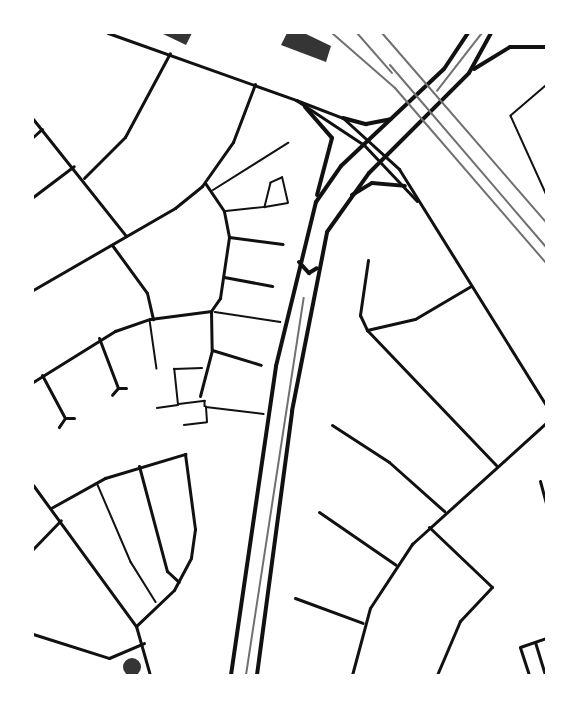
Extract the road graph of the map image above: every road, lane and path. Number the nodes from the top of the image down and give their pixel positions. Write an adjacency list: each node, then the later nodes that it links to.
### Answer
1 (108, 33): 5 (street)
2 (468, 33): 13 (main road)
3 (492, 33): 6 (main road)
4 (546, 47): 6 (main road)
5 (170, 53): 7 (street); 22 (street)
6 (469, 73): 19 (main road)
7 (255, 84): 9 (street); 23 (street)
8 (546, 86): 26 (path)
9 (296, 99): 10 (street); 11 (street)
10 (305, 107): 18 (street); 29 (main road)
11 (343, 118): 13 (main road); 16 (street)
12 (33, 119): 14 (street)
13 (392, 119): 16 (main road)
14 (42, 129): 15 (street); 21 (street)
15 (33, 137)
16 (368, 141): 18 (main road); 19 (street)
17 (288, 143): 25 (street)
18 (364, 145): 20 (street); 29 (main road)
19 (386, 156): 20 (main road); 30 (street)
20 (382, 160): 24 (street); 27 (main road)
21 (74, 166): 22 (street); 28 (street)
22 (84, 178): 33 (street)
23 (205, 183): 25 (street); 33 (street)
24 (405, 186): 27 (main road); 30 (street)
25 (213, 190): 32 (street)
26 (546, 193)
27 (349, 196): 39 (main road)
28 (33, 197)
29 (316, 202): 38 (main road)
30 (420, 204): 42 (street)
31 (265, 207): 31 (lane); 32 (lane)
32 (224, 211): 34 (street)
33 (126, 236): 36 (street)
34 (229, 237): 35 (street); 40 (street)
35 (284, 244)
36 (112, 245): 43 (street); 45 (street)
37 (368, 260): 47 (street)
38 (298, 261): 39 (main road); 93 (main road)
39 (317, 268): 94 (main road)
40 (224, 276): 41 (street); 44 (street)
41 (272, 286)
42 (471, 286): 47 (street); 60 (street)
43 (33, 290)
44 (211, 311): 45 (street); 46 (path); 49 (street)
45 (152, 319): 48 (street); 51 (lane)
46 (280, 322)
47 (367, 330): 70 (street)
48 (99, 338): 52 (street); 55 (street)
49 (212, 350): 50 (street); 53 (street)
50 (261, 365)
51 (157, 369)
52 (42, 375): 54 (street); 64 (street)
53 (202, 375): 58 (street); 59 (path)
54 (33, 382)
55 (118, 388): 56 (street); 57 (street)
56 (126, 388)
57 (112, 395)
58 (200, 396)
59 (178, 405): 61 (path); 62 (path)
60 (546, 405)
61 (206, 407): 63 (path); 67 (path)
62 (157, 408)
63 (265, 414)
64 (65, 418): 65 (street); 69 (street)
65 (74, 418)
66 (546, 423): 70 (street)
67 (184, 425)
68 (332, 425): 77 (street)
69 (59, 427)
70 (496, 465): 77 (street)
71 (139, 466): 73 (street); 83 (street); 83 (street)
72 (540, 481): 75 (street)
73 (97, 482): 76 (street); 85 (path)
74 (33, 485): 76 (street)
75 (546, 503)
76 (51, 508): 79 (street)
77 (444, 511): 80 (street)
78 (319, 512): 82 (street)
79 (61, 520): 81 (street); 87 (street)
80 (428, 527): 82 (street); 96 (street)
81 (33, 549)
82 (396, 565): 86 (street)
83 (179, 582): 85 (street)
84 (295, 598): 86 (street)
85 (159, 606): 87 (street)
86 (364, 624): 95 (street)
87 (136, 626): 91 (street)
88 (33, 634): 91 (street)
89 (546, 638): 90 (street)
90 (535, 642): 97 (street); 98 (street)
91 (144, 643): 92 (street)
92 (150, 675)
93 (231, 675)
94 (257, 675)
95 (352, 675)
96 (437, 675)
97 (529, 675)
98 (545, 675)

